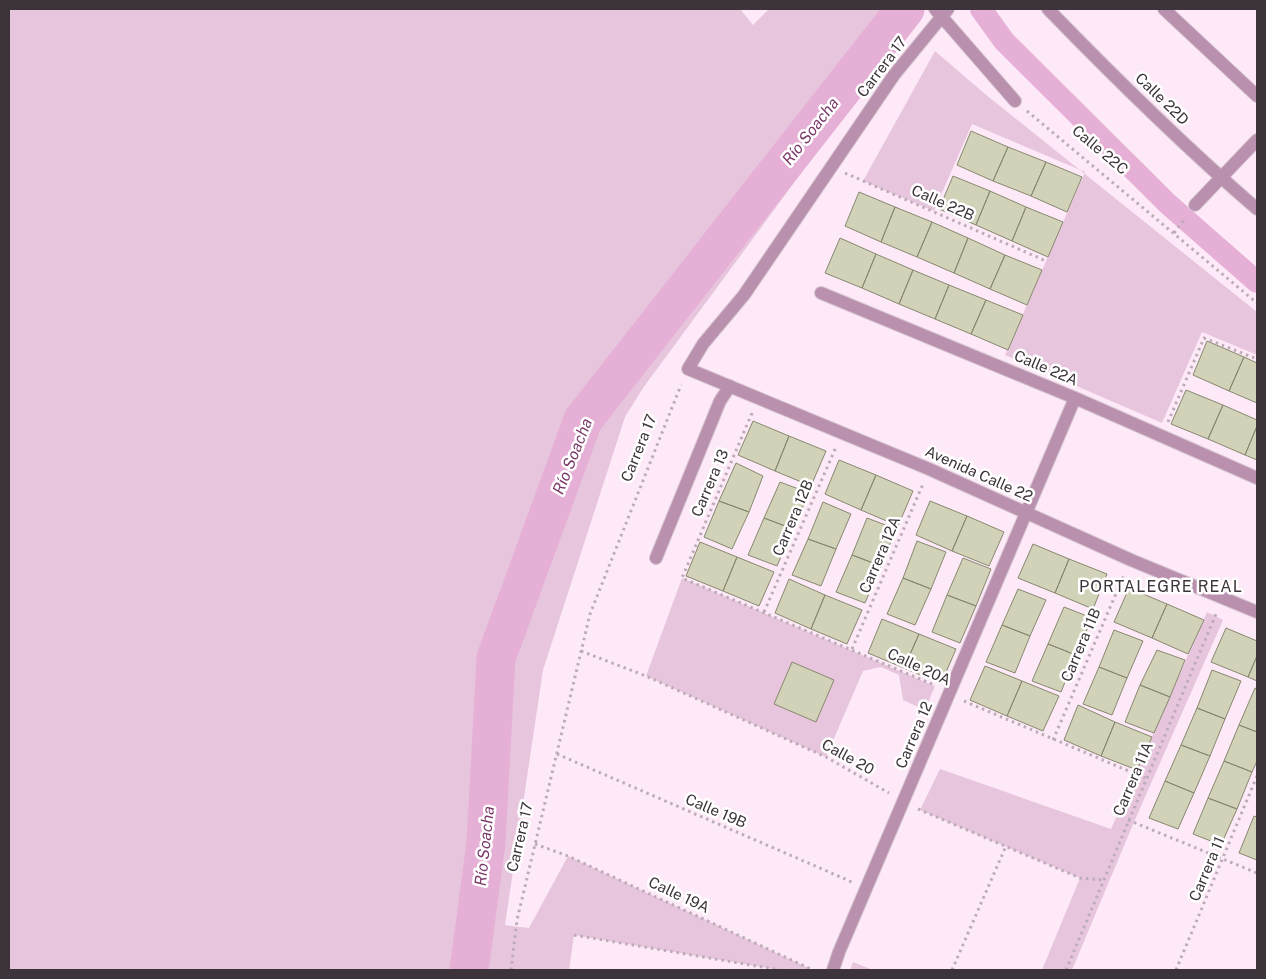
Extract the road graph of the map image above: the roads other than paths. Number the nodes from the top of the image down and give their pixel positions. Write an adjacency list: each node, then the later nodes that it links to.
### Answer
1 (1048, 9): 7 (street, Calle 22D)
2 (1164, 9): 4 (street)
3 (941, 12): 5 (street); 11 (street, Carrera 17)
4 (1257, 96)
5 (1015, 101)
6 (1257, 140): 7 (street)
7 (1221, 178): 8 (street); 9 (street, Calle 22D)
8 (1195, 205)
9 (1257, 209)
10 (821, 292): 13 (street, Calle 22A)
11 (688, 369): 12 (street, Avenida Calle 22)
12 (730, 386): 15 (street, Avenida Calle 22); 16 (street)
13 (1075, 398): 14 (street, Calle 22A); 15 (street, Carrera 12)
14 (1257, 478)
15 (1026, 512): 17 (street, Avenida Calle 22); 18 (street, Carrera 12)
16 (656, 558)
17 (1257, 612)
18 (833, 970)

